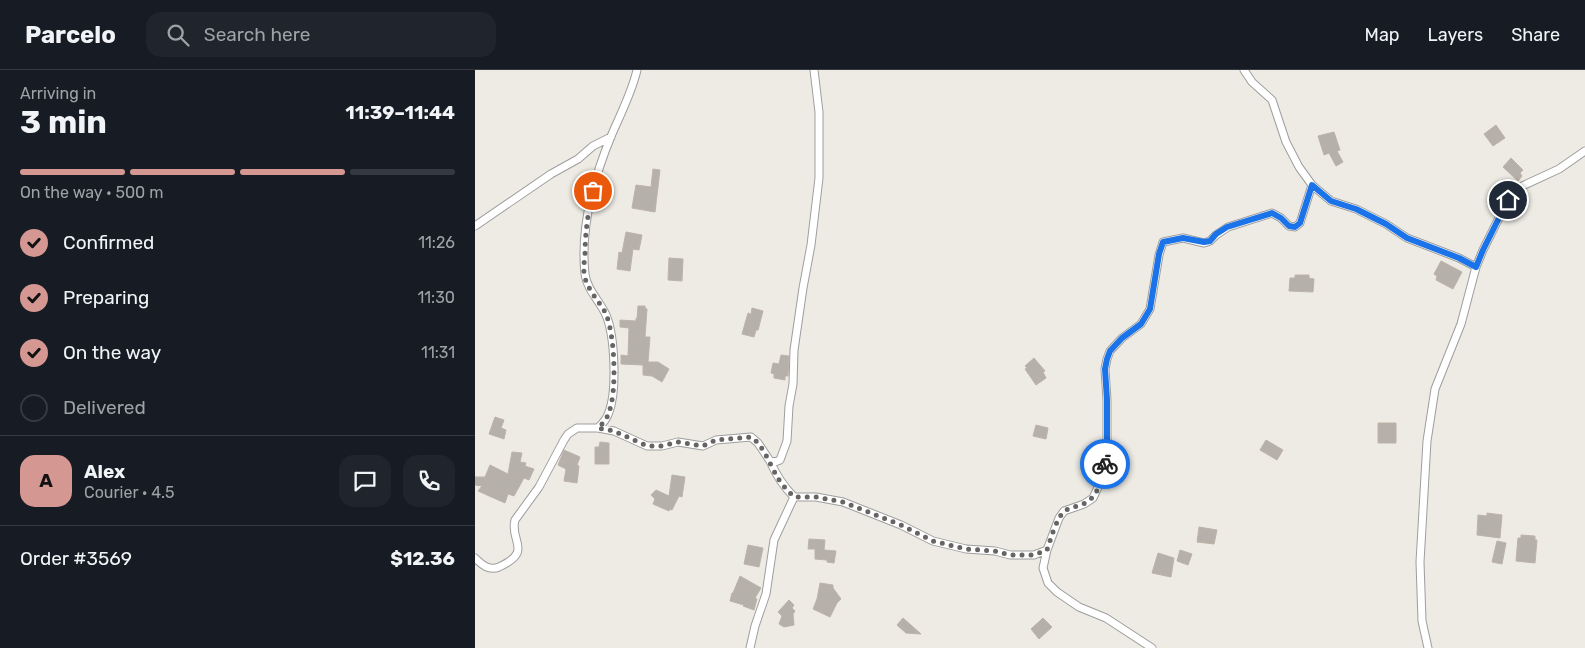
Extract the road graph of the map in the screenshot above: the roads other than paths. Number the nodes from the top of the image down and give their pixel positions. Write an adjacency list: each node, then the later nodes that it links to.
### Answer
1 (637, 70): 4 (street)
2 (814, 70): 10 (street)
3 (1244, 70): 6 (street)
4 (611, 137): 7 (street); 9 (street)
5 (1585, 151): 8 (street)
6 (1312, 185): 8 (street); 12 (street)
7 (475, 226)
8 (1476, 267): 16 (street)
9 (598, 428): 10 (street); 13 (street)
10 (771, 461): 11 (street)
11 (794, 497): 12 (street); 14 (street)
12 (1047, 550): 15 (street)
13 (475, 558)
14 (751, 648)
15 (1152, 648)
16 (1428, 648)

